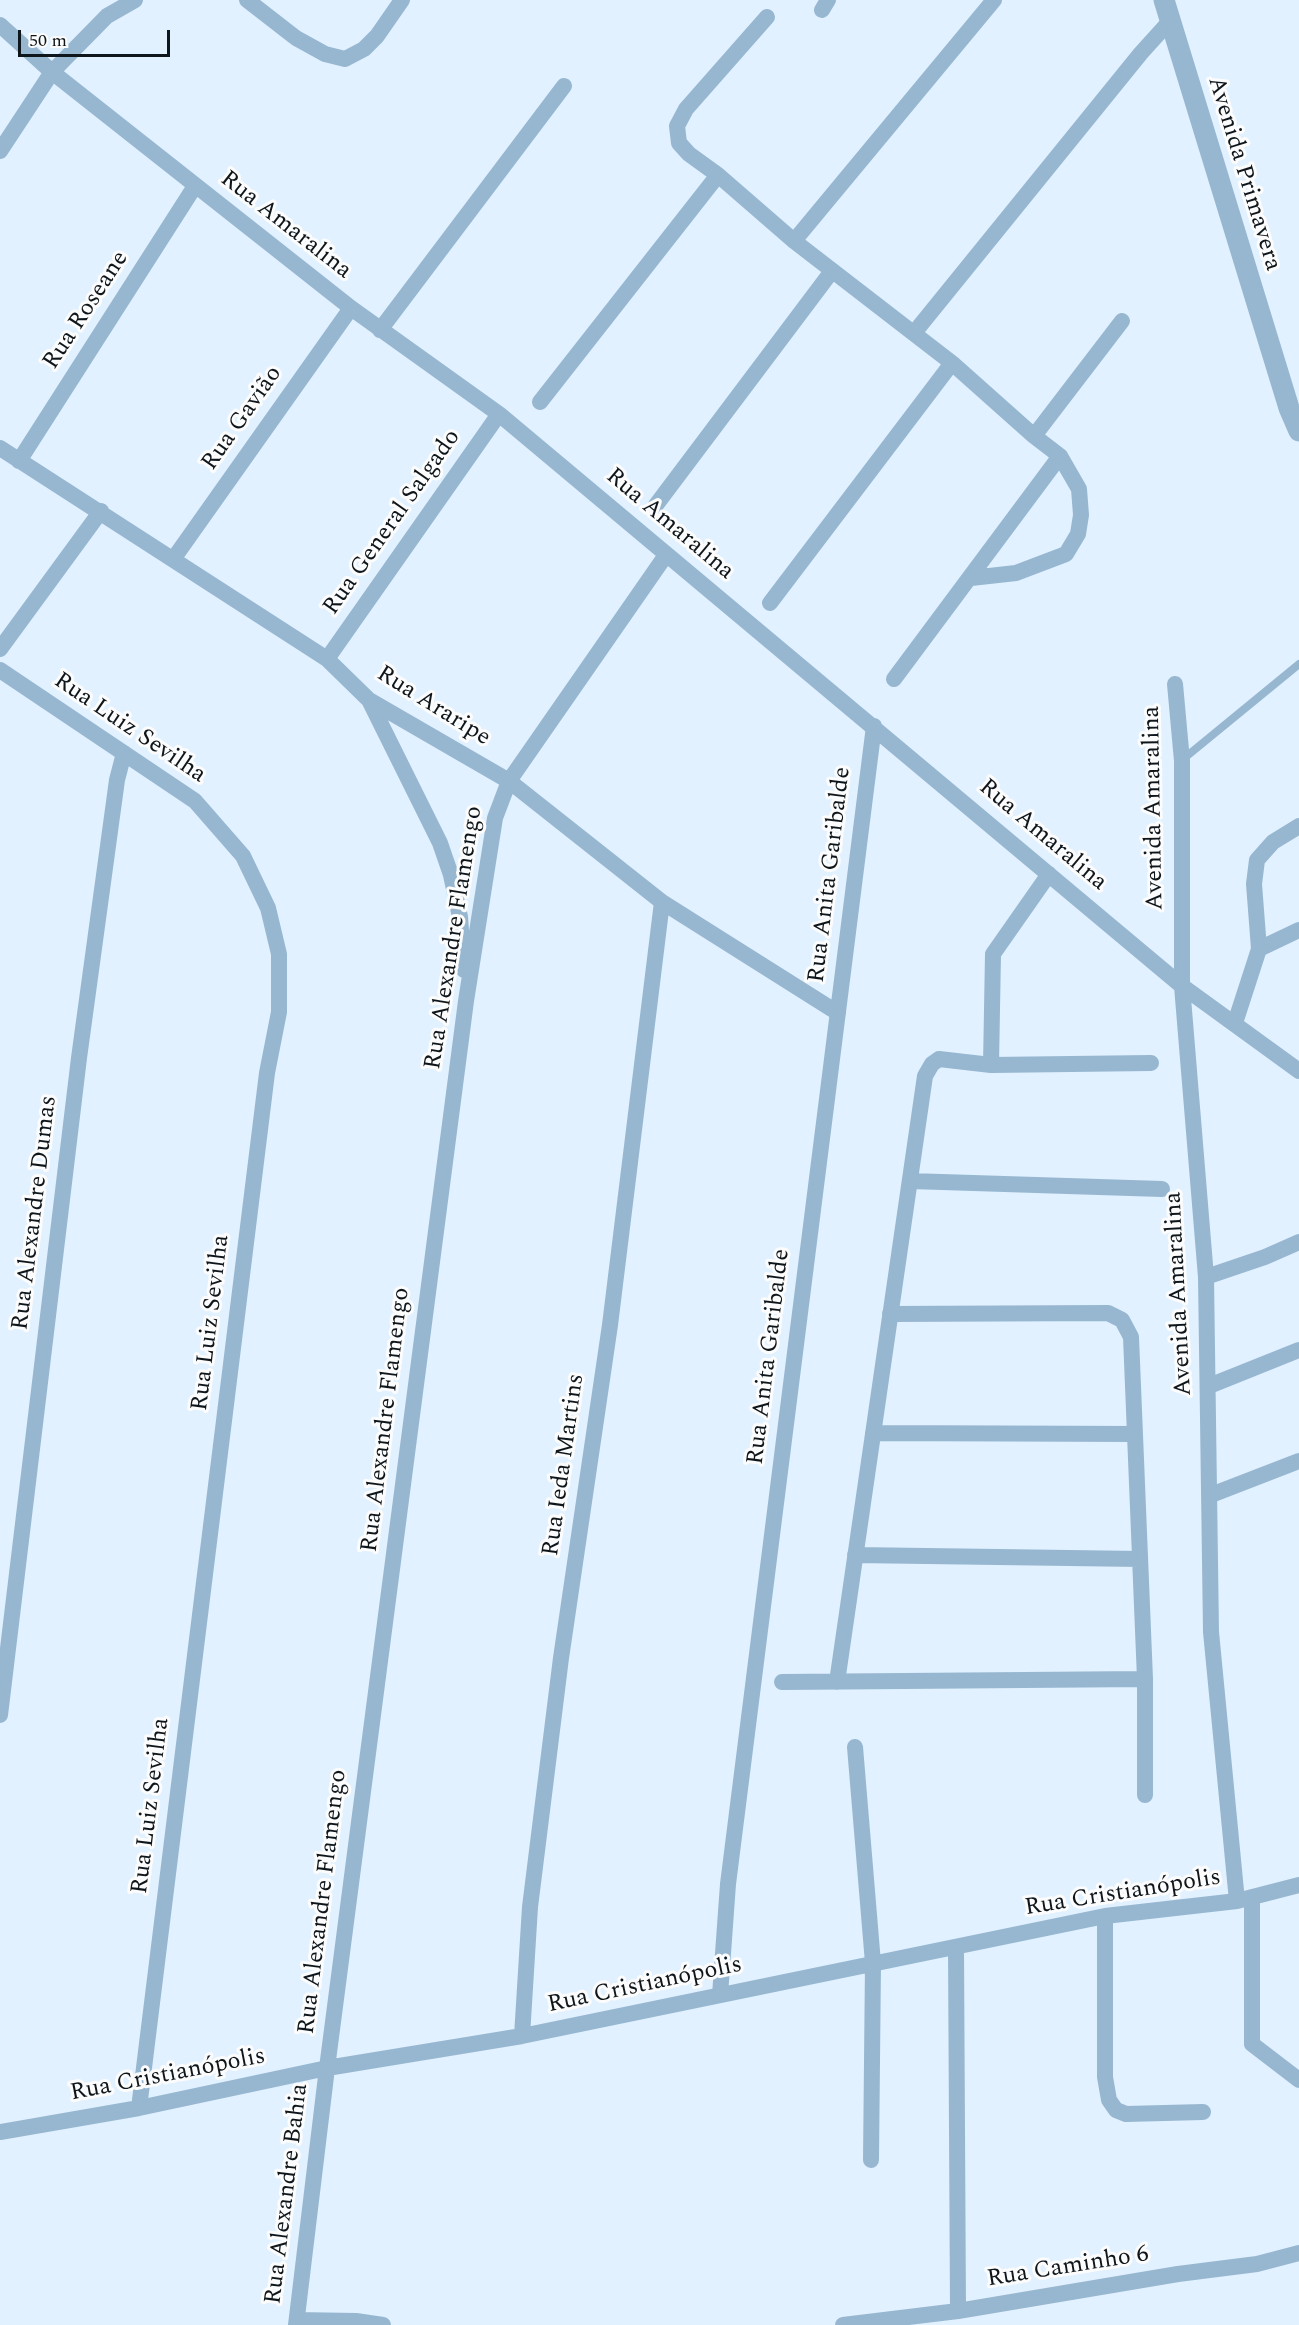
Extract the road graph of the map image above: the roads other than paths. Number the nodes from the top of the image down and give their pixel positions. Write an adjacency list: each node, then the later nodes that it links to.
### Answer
1 (135, 0): 9 (street)
2 (247, 0): 3 (street)
3 (402, 0)
4 (994, 0): 14 (street)
5 (1164, 0): 7 (street, Avenida Primavera)
6 (767, 17): 12 (street)
7 (1170, 21): 19 (street); 23 (street, Avenida Primavera)
8 (0, 25): 9 (street, Rua Amaralina)
9 (52, 72): 11 (street); 13 (street, Rua Amaralina)
10 (564, 86): 18 (street)
11 (0, 151)
12 (718, 176): 14 (street); 21 (street)
13 (195, 186): 16 (street, Rua Amaralina); 27 (street, Rua Roseane)
14 (794, 242): 15 (street)
15 (832, 271): 19 (street); 28 (street)
16 (351, 308): 18 (street, Rua Amaralina); 31 (street, Rua Gavião)
17 (1122, 321): 24 (street)
18 (380, 330): 22 (street, Rua Amaralina)
19 (915, 333): 20 (street)
20 (952, 363): 24 (street); 33 (street)
21 (540, 402)
22 (499, 414): 30 (street, Rua Amaralina); 35 (street, Rua General Salgado)
23 (1299, 431)
24 (1034, 436): 26 (street)
25 (0, 448): 27 (street, Rua Araripe)
26 (1060, 456): 32 (street); 32 (street)
27 (19, 461): 29 (street, Rua Araripe)
28 (657, 505)
29 (101, 511): 31 (street, Rua Araripe); 34 (street)
30 (666, 555): 41 (street, Rua Amaralina); 44 (street, Rua Alexandre Flamengo)
31 (174, 558): 35 (street, Rua Araripe)
32 (971, 578): 38 (street)
33 (770, 603)
34 (0, 649)
35 (327, 659): 40 (street, Rua Araripe)
36 (1299, 664): 43 (lane)
37 (0, 670): 42 (street, Rua Luiz Sevilha)
38 (894, 679)
39 (1175, 684): 43 (street, Avenida Amaralina)
40 (369, 700): 44 (street, Rua Araripe); 51 (street)
41 (874, 726): 46 (street, Rua Amaralina); 52 (street, Rua Anita Garibalde)
42 (124, 753): 73 (street, Rua Alexandre Dumas); 85 (street, Rua Luiz Sevilha)
43 (1182, 761): 50 (street, Avenida Amaralina)
44 (509, 782): 47 (street, Rua Araripe); 51 (street, Rua Alexandre Flamengo)
45 (1299, 825): 49 (street)
46 (1049, 874): 50 (street, Rua Amaralina); 55 (street)
47 (662, 902): 52 (street, Rua Araripe); 82 (street, Rua Ieda Martins)
48 (1299, 930): 49 (street)
49 (1259, 949): 53 (street)
50 (1182, 986): 53 (street, Rua Amaralina); 60 (street, Avenida Amaralina)
51 (466, 1001): 83 (street, Rua Alexandre Flamengo)
52 (838, 1013): 81 (street, Rua Anita Garibalde)
53 (1235, 1023): 56 (street, Rua Amaralina)
54 (1151, 1063): 55 (street)
55 (991, 1065): 57 (street)
56 (1299, 1071)
57 (910, 1181): 58 (street); 61 (street)
58 (1162, 1189)
59 (1299, 1242): 60 (street)
60 (1206, 1277): 63 (street, Avenida Amaralina)
61 (890, 1314): 64 (street); 65 (street)
62 (1299, 1350): 63 (street)
63 (1209, 1386): 67 (street, Avenida Amaralina)
64 (873, 1433): 65 (street); 68 (street)
65 (1135, 1434): 69 (street)
66 (1299, 1461): 67 (street)
67 (1211, 1495): 77 (street, Avenida Amaralina)
68 (855, 1555): 69 (street); 72 (street)
69 (1140, 1559): 70 (street)
70 (1145, 1679): 72 (street); 75 (street)
71 (782, 1682): 72 (street)
72 (837, 1682)
73 (0, 1715)
74 (855, 1747): 80 (street)
75 (1145, 1795)
76 (1299, 1885): 77 (street, Rua Cristianópolis)
77 (1244, 1899): 78 (street, Rua Cristianópolis); 84 (street, Avenida Amaralina)
78 (1105, 1916): 79 (street, Rua Cristianópolis); 86 (street)
79 (956, 1947): 80 (street, Rua Cristianópolis); 90 (street)
80 (873, 1963): 81 (street, Rua Cristianópolis); 88 (street)
81 (720, 1995): 82 (street, Rua Cristianópolis)
82 (522, 2036): 83 (street, Rua Cristianópolis)
83 (327, 2068): 85 (street, Rua Cristianópolis); 91 (street, Rua Alexandre Bahia)
84 (1299, 2080)
85 (139, 2108): 87 (street, Rua Cristianópolis)
86 (1203, 2112)
87 (0, 2132)
88 (871, 2160)
89 (1299, 2253): 90 (street, Rua Caminho 6)
90 (958, 2311): 93 (street, Rua Caminho 6)
91 (296, 2323): 92 (street)
92 (383, 2325)
93 (843, 2325)

